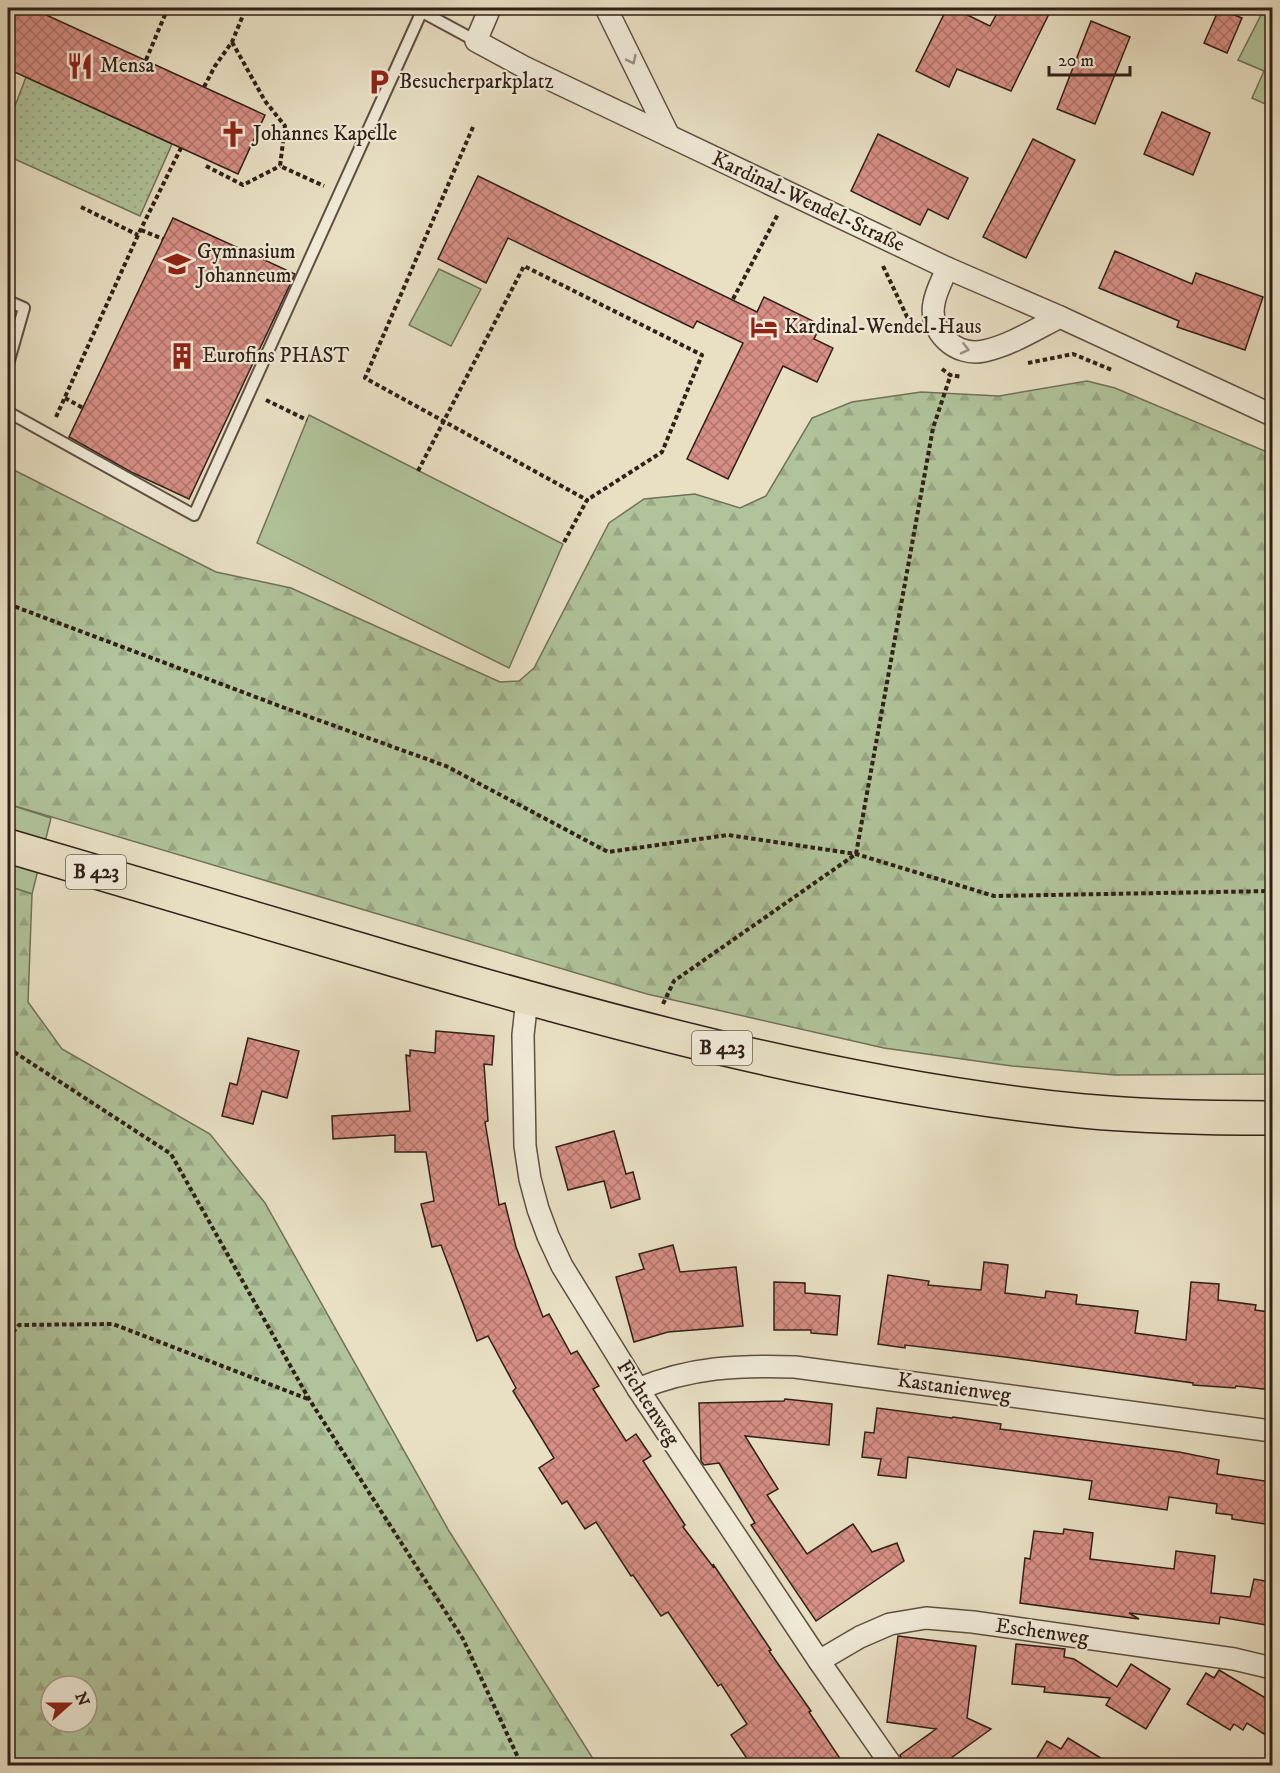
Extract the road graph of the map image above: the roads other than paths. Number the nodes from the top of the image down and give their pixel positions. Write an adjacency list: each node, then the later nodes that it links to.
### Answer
1 (438, 8): 5 (lane)
2 (490, 8): 6 (street)
3 (606, 8): 7 (street, one-way to 7)
4 (418, 9): 5 (lane); 12 (lane)
5 (433, 18): 6 (lane)
6 (476, 40): 7 (street, Kardinal-Wendel-Straße)
7 (669, 136): 8 (street, Kardinal-Wendel-Straße)
8 (947, 268): 10 (street, Kardinal-Wendel-Straße); 10 (street, one-way to 10)
9 (8, 300): 11 (lane)
10 (1060, 317): 13 (street, Kardinal-Wendel-Straße)
11 (8, 364)
12 (8, 412)
13 (1272, 415)
14 (8, 846): 15 (main road, B 423)
15 (527, 999): 16 (main road, B 423); 17 (street, Fichtenweg)
16 (1272, 1118)
17 (638, 1389): 18 (street, Kastanienweg); 19 (street, Fichtenweg)
18 (1272, 1431)
19 (819, 1661): 20 (street, Eschenweg); 21 (street, Fichtenweg)
20 (1272, 1668)
21 (892, 1766)

